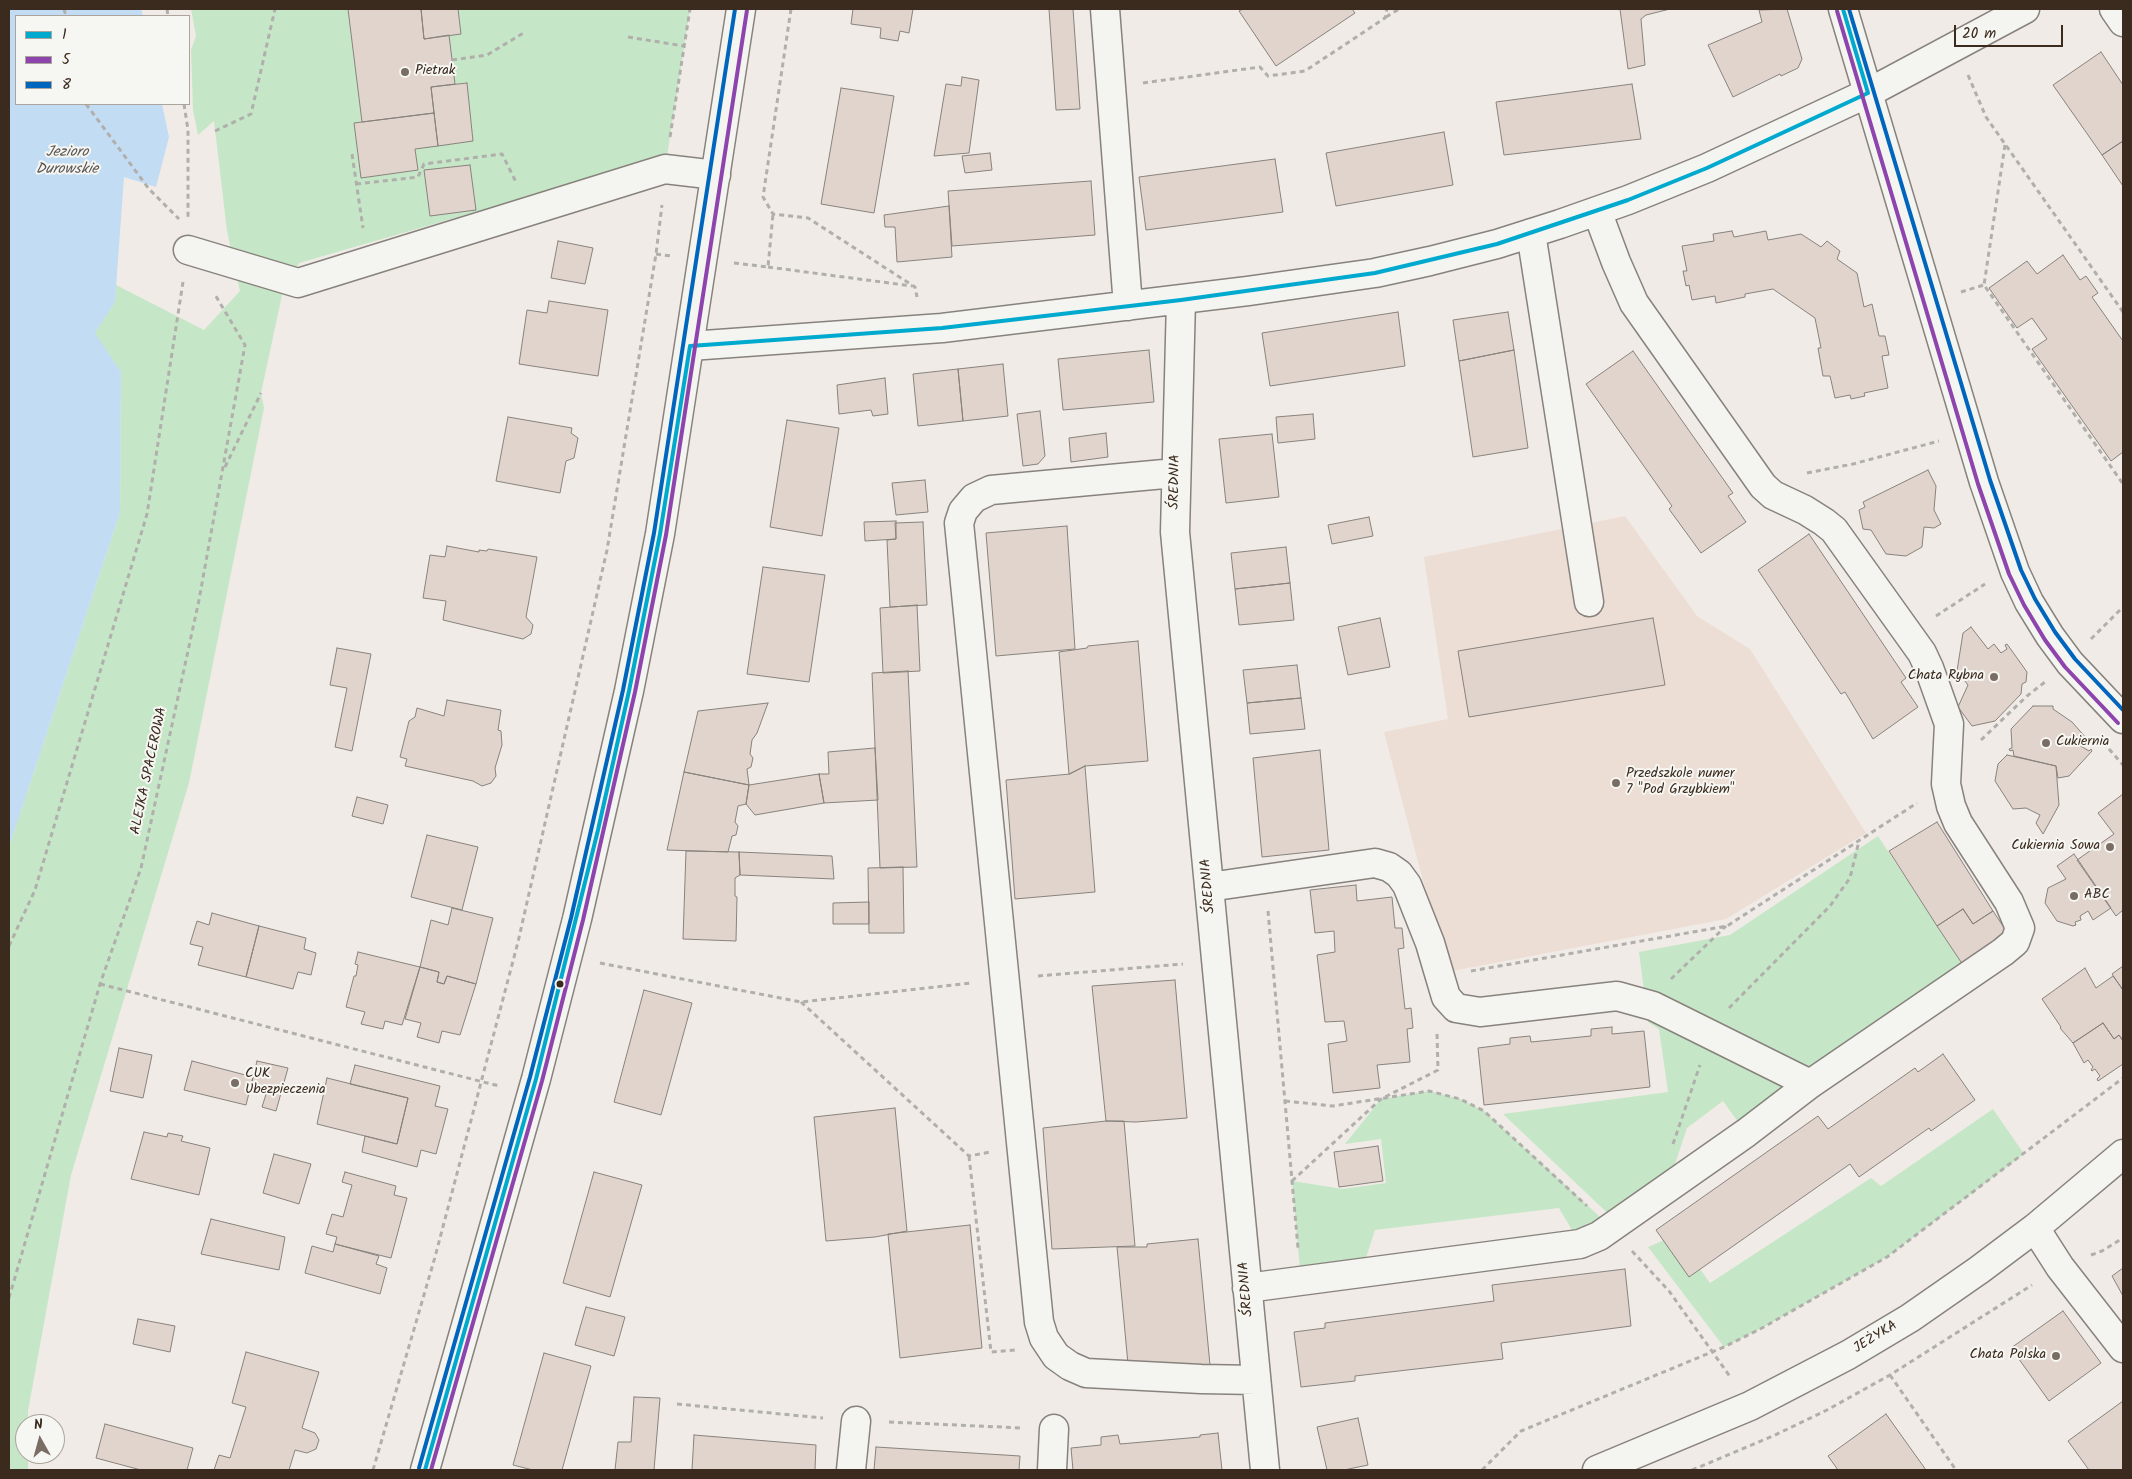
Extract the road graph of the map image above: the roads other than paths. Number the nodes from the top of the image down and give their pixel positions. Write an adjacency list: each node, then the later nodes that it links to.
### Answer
1 (741, 9): 8 (street)
2 (1105, 9): 13 (street)
3 (1843, 9): 7 (street)
4 (2025, 9): 7 (street)
5 (2114, 9): 6 (street)
6 (2123, 22)
7 (1868, 93): 9 (street); 17 (street)
8 (716, 175): 11 (street); 14 (street)
9 (1596, 211): 10 (street); 19 (street)
10 (1531, 233): 12 (street); 16 (street)
11 (188, 239)
12 (1181, 300): 13 (street); 15 (street, ŚREDNIA)
13 (1128, 306): 14 (street)
14 (690, 346): 27 (street)
15 (1175, 473): 18 (street, ŚREDNIA); 24 (street)
16 (1589, 602)
17 (2123, 718)
18 (1209, 887): 19 (street); 22 (street, ŚREDNIA)
19 (1810, 1084): 22 (street)
20 (2123, 1154): 21 (street, JEŻYKA)
21 (2035, 1228): 23 (street); 31 (street, JEŻYKA)
22 (1247, 1288): 24 (street, ŚREDNIA)
23 (2123, 1348)
24 (1256, 1380): 30 (street, ŚREDNIA)
25 (856, 1421): 28 (street)
26 (1054, 1429): 29 (street)
27 (425, 1470)
28 (851, 1470)
29 (1052, 1470)
30 (1265, 1470)
31 (1597, 1470)

